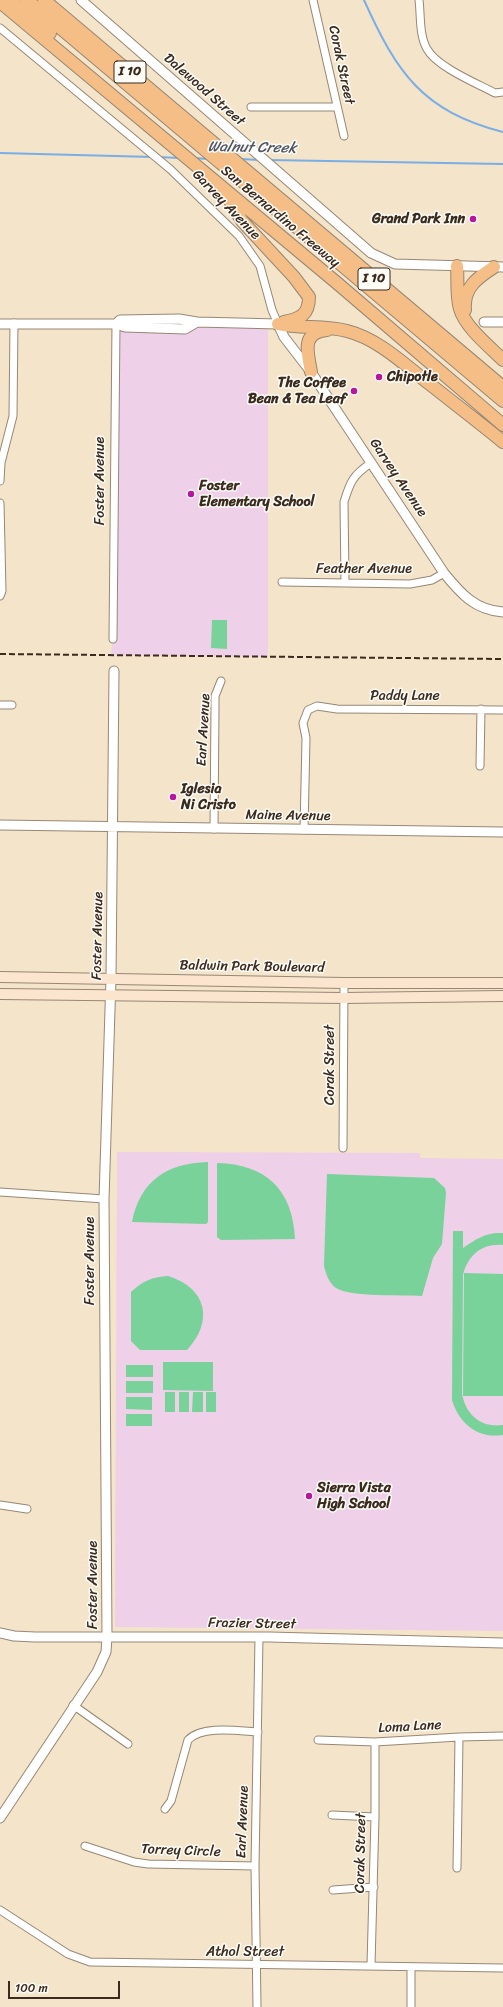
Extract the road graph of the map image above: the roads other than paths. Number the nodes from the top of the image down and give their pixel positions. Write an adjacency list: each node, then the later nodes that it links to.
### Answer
1 (11, 0): 14 (highway)
2 (28, 0): 28 (highway)
3 (44, 0): 27 (highway, San Bernardino Freeway / I 10)
4 (81, 0): 15 (street, Dalewood Street)
5 (313, 0): 11 (street, Corak Street)
6 (420, 0): 9 (street)
7 (0, 2): 13 (highway, San Bernardino Freeway / I 10)
8 (0, 28): 23 (street, Garvey Avenue)
9 (503, 92)
10 (251, 107): 11 (street)
11 (337, 107): 12 (street, Corak Street)
12 (344, 136)
13 (222, 188): 14 (highway, San Bernardino Freeway / I 10); 23 (highway)
14 (258, 217): 29 (highway, San Bernardino Freeway / I 10)
15 (457, 266): 16 (street, Dalewood Street); 17 (highway)
16 (498, 267): 17 (highway)
17 (467, 322): 25 (highway)
18 (484, 322): 19 (street)
19 (503, 322)
20 (14, 323): 21 (street); 22 (street); 32 (street)
21 (0, 324)
22 (116, 324): 23 (street); 39 (street, Foster Avenue)
23 (278, 324): 24 (highway); 26 (street, Garvey Avenue)
24 (335, 329): 26 (highway); 30 (highway)
25 (503, 360)
26 (311, 372): 31 (street, Garvey Avenue)
27 (503, 387)
28 (503, 400)
29 (503, 425)
30 (503, 442)
31 (371, 463): 34 (street, Garvey Avenue); 36 (street)
32 (0, 481)
33 (0, 503): 37 (street)
34 (444, 573): 36 (street, Feather Avenue); 38 (street, Garvey Avenue)
35 (282, 582): 36 (street, Feather Avenue)
36 (345, 582)
37 (0, 596)
38 (503, 612)
39 (113, 639)
40 (114, 672): 48 (street, Foster Avenue)
41 (221, 681): 49 (street, Earl Avenue)
42 (0, 705): 43 (street)
43 (12, 705)
44 (481, 709): 45 (street, Paddy Lane); 46 (street); 50 (street, Paddy Lane)
45 (503, 710)
46 (480, 766)
47 (0, 825): 48 (street, Maine Avenue)
48 (113, 827): 49 (street, Maine Avenue); 53 (street, Foster Avenue)
49 (214, 829): 50 (street, Maine Avenue)
50 (304, 830): 51 (street, Maine Avenue)
51 (503, 832)
52 (0, 977): 53 (main road, Baldwin Park Boulevard)
53 (111, 978): 54 (main road, Baldwin Park Boulevard); 57 (street, Foster Avenue)
54 (344, 983): 55 (main road, Baldwin Park Boulevard); 59 (street, Corak Street)
55 (503, 983)
56 (0, 994): 57 (main road)
57 (110, 995): 59 (main road); 62 (street, Foster Avenue)
58 (503, 996): 59 (main road)
59 (342, 998): 60 (street, Corak Street)
60 (343, 1148)
61 (0, 1192): 62 (street)
62 (104, 1199): 66 (street, Foster Avenue)
63 (0, 1505): 64 (street)
64 (27, 1509)
65 (0, 1633): 66 (street, Frazier Street)
66 (107, 1637): 67 (street, Frazier Street); 69 (street, Foster Avenue)
67 (259, 1637): 68 (street, Frazier Street); 70 (street, Earl Avenue)
68 (503, 1643)
69 (73, 1705): 75 (street); 77 (street, Foster Avenue)
70 (258, 1732): 76 (street); 81 (street, Earl Avenue)
71 (503, 1736): 72 (street, Loma Lane)
72 (459, 1737): 74 (street, Loma Lane); 82 (street)
73 (318, 1740): 74 (street, Loma Lane)
74 (375, 1742): 79 (street, Corak Street)
75 (128, 1744)
76 (165, 1809)
77 (1, 1815)
78 (332, 1815): 79 (street)
79 (375, 1817): 83 (street, Corak Street)
80 (85, 1846): 81 (street, Torrey Circle)
81 (255, 1866): 86 (street, Earl Avenue)
82 (457, 1868)
83 (374, 1887): 84 (street); 87 (street, Corak Street)
84 (334, 1890)
85 (0, 1910): 86 (street, Athol Street)
86 (257, 1965): 87 (street, Athol Street); 90 (street, Earl Avenue)
87 (371, 1965): 88 (street, Athol Street)
88 (411, 1967): 89 (street, Athol Street); 91 (street)
89 (503, 1968)
90 (257, 2007)
91 (411, 2007)

